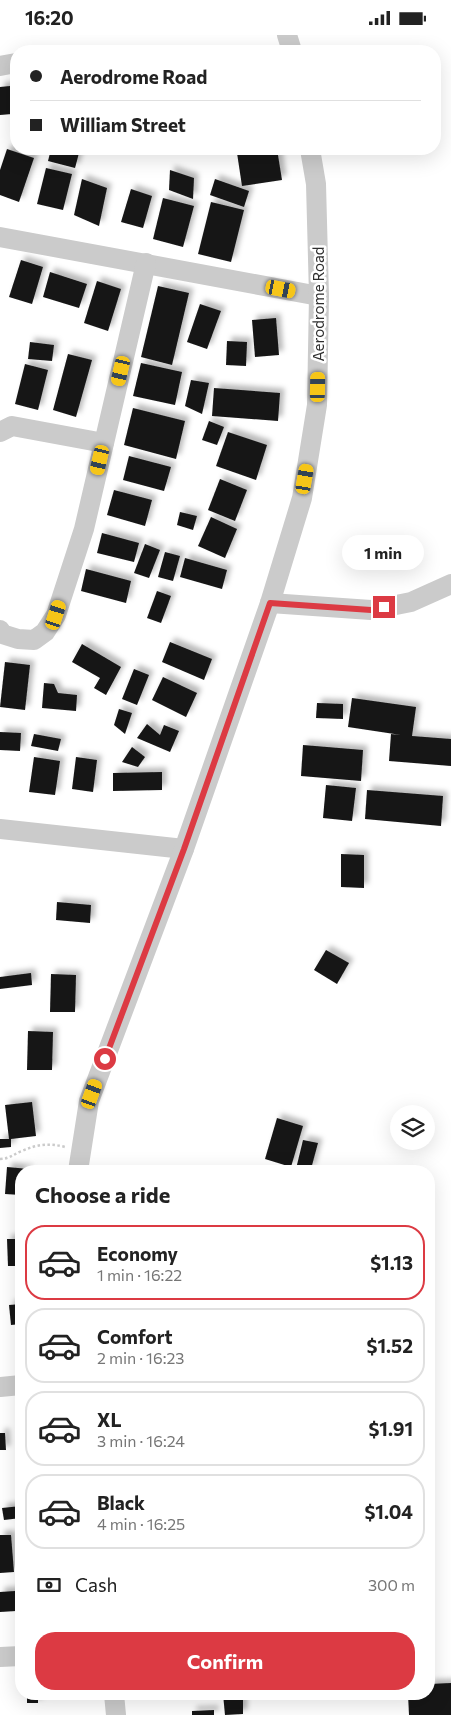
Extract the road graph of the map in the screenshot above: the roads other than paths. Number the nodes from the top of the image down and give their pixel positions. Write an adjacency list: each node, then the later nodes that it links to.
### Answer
1 (311, 155): 4 (street, Aerodrome Road)
2 (0, 237): 3 (street)
3 (146, 263): 4 (street); 6 (street)
4 (319, 296): 8 (street, Aerodrome Road)
5 (0, 432): 6 (street)
6 (104, 443): 9 (street)
7 (451, 584): 8 (street)
8 (270, 603): 11 (street, Aerodrome Road)
9 (0, 630)
10 (0, 829): 11 (street)
11 (184, 849): 12 (street, Aerodrome Road)
12 (79, 1165)
13 (15, 1386): 14 (street)
14 (0, 1387)
15 (15, 1656): 16 (street)
16 (0, 1657)
17 (115, 1700): 18 (street)
18 (116, 1715)

